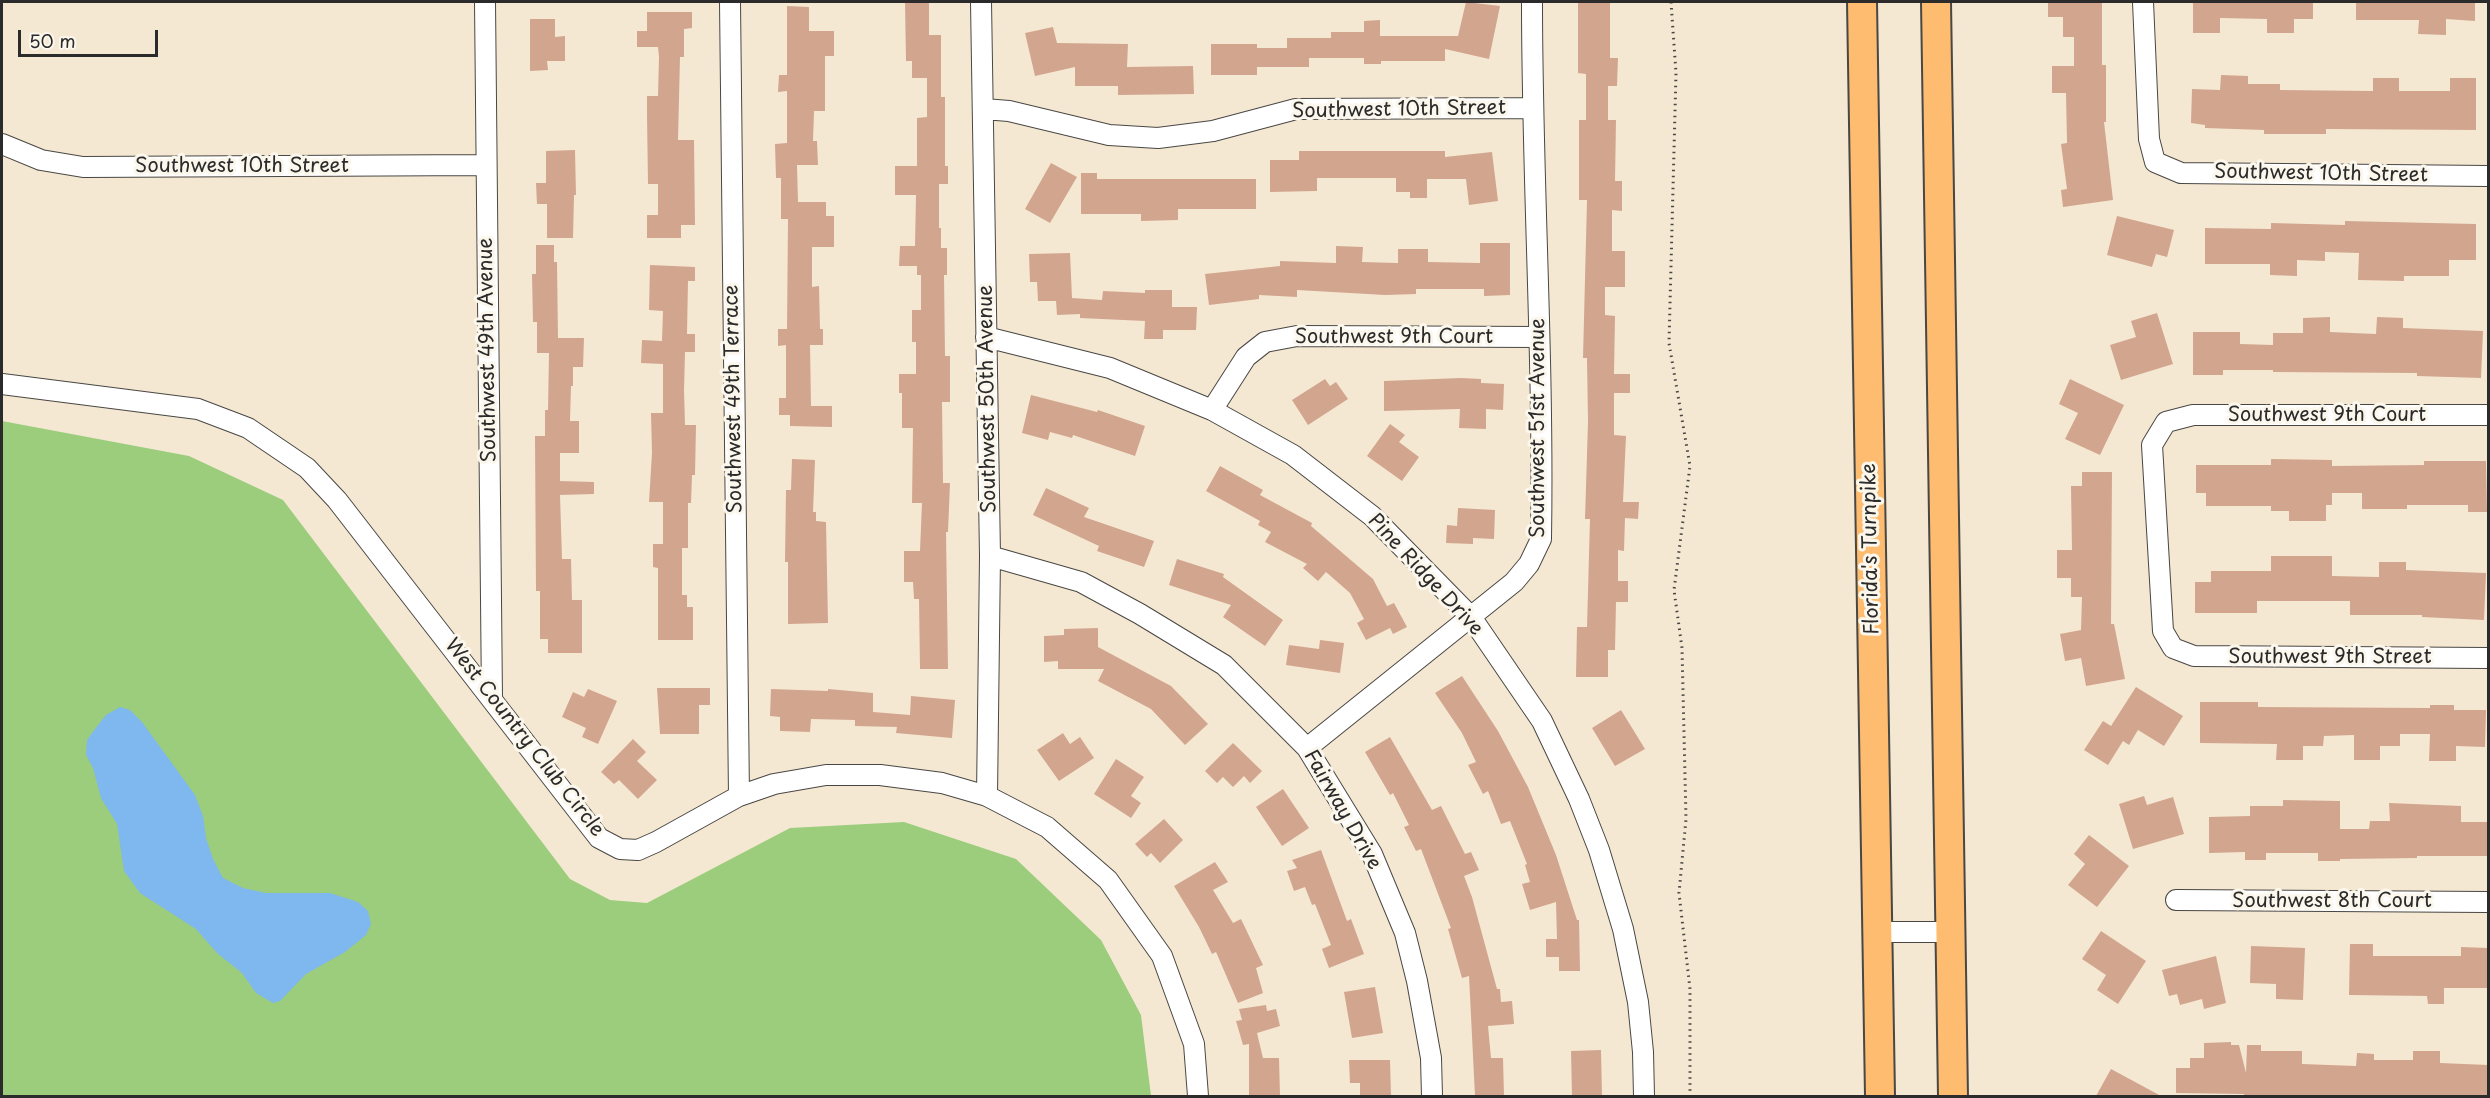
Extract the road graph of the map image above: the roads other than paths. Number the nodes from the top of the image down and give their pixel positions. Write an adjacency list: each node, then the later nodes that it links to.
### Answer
1 (485, 2): 11 (street, Southwest 49th Avenue)
2 (730, 2): 24 (street, Southwest 49th Terrace)
3 (981, 2): 9 (street, Southwest 50th Avenue)
4 (1532, 2): 8 (street, Southwest 51st Avenue)
5 (1862, 2): 28 (highway, Florida's Turnpike)
6 (1936, 2): 29 (highway)
7 (2143, 2): 12 (street, Southwest 10th Street)
8 (1532, 108): 9 (street, Southwest 10th Street); 14 (street, Southwest 51st Avenue)
9 (984, 109): 13 (street, Southwest 50th Avenue)
10 (2, 144): 11 (street, Southwest 10th Street)
11 (486, 165): 22 (street, Southwest 49th Avenue)
12 (2488, 176)
13 (986, 337): 16 (street, Pine Ridge Drive); 18 (street, Southwest 50th Avenue)
14 (1539, 337): 16 (street, Southwest 9th Court); 19 (street, Southwest 51st Avenue)
15 (2, 384): 22 (street, West Country Club Circle)
16 (1212, 411): 19 (street, Pine Ridge Drive)
17 (2488, 415): 20 (street, Southwest 9th Court)
18 (990, 556): 23 (street, Fairway Drive); 25 (street, Southwest 50th Avenue)
19 (1471, 617): 23 (street, Southwest 51st Avenue); 32 (street, Pine Ridge Drive)
20 (2174, 648): 21 (street, Southwest 9th Street)
21 (2488, 658)
22 (492, 699): 24 (street, West Country Club Circle)
23 (1307, 748): 31 (street, Fairway Drive)
24 (738, 796): 25 (street, West Country Club Circle)
25 (987, 796): 30 (street, West Country Club Circle)
26 (2176, 900): 27 (street, Southwest 8th Court)
27 (2488, 902)
28 (1877, 932): 29 (street); 33 (highway, Florida's Turnpike)
29 (1950, 932): 34 (highway)
30 (1198, 1096)
31 (1432, 1096)
32 (1644, 1096)
33 (1880, 1096)
34 (1953, 1096)

